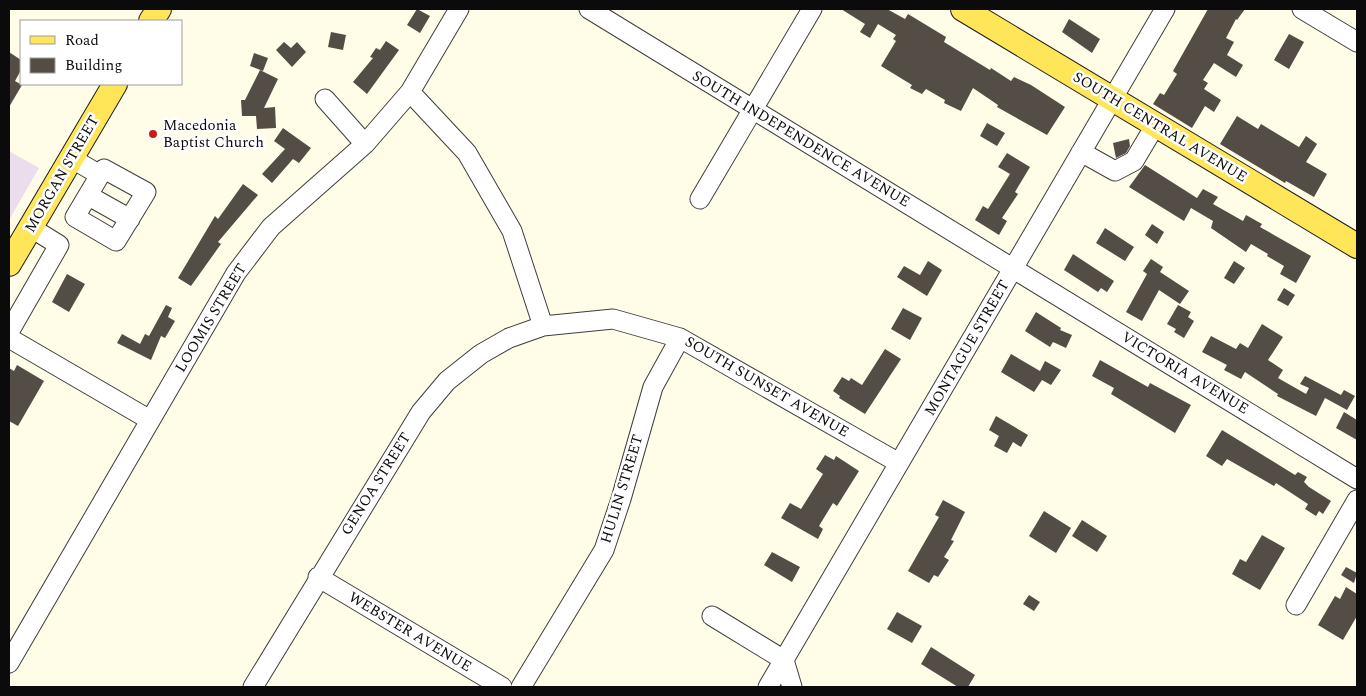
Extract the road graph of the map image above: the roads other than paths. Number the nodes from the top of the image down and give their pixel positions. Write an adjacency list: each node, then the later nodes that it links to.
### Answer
1 (159, 9): 8 (main road)
2 (459, 9): 11 (street, LOOMIS STREET)
3 (589, 9): 14 (street, SOUTH INDEPENDENCE AVENUE)
4 (812, 9): 14 (street)
5 (963, 9): 12 (main road, SOUTH CENTRAL AVENUE)
6 (1165, 9): 12 (street, MONTAGUE STREET)
7 (1302, 9): 9 (street)
8 (152, 20)
9 (1357, 42)
10 (113, 85): 18 (main road, MORGAN STREET)
11 (410, 92): 16 (street, LOOMIS STREET); 28 (street)
12 (1113, 98): 15 (main road, SOUTH CENTRAL AVENUE); 17 (street, MONTAGUE STREET)
13 (325, 99): 16 (street)
14 (752, 110): 21 (street); 26 (street, SOUTH INDEPENDENCE AVENUE)
15 (1156, 124): 17 (street); 24 (main road, SOUTH CENTRAL AVENUE)
16 (364, 144): 32 (street, LOOMIS STREET)
17 (1081, 152): 26 (street, MONTAGUE STREET)
18 (71, 158): 19 (street); 23 (main road, MORGAN STREET)
19 (100, 176): 20 (street); 22 (street)
20 (89, 196): 22 (street); 22 (street)
21 (700, 199)
22 (130, 219)
23 (30, 227): 25 (main road, MORGAN STREET); 27 (street)
24 (1357, 246)
25 (9, 264)
26 (1013, 268): 33 (street, MONTAGUE STREET); 34 (street, VICTORIA AVENUE)
27 (16, 302): 29 (street)
28 (543, 326): 31 (street, SOUTH SUNSET AVENUE); 36 (street, GENOA STREET)
29 (9, 332)
30 (9, 338): 32 (street)
31 (680, 338): 33 (street, SOUTH SUNSET AVENUE); 43 (street, HULIN STREET)
32 (150, 420): 40 (street, LOOMIS STREET)
33 (899, 463): 39 (street, MONTAGUE STREET)
34 (1357, 479)
35 (1357, 500): 37 (street)
36 (318, 577): 41 (street, GENOA STREET); 42 (street, WEBSTER AVENUE)
37 (1296, 606)
38 (712, 616): 39 (street)
39 (784, 660): 44 (street, MONTAGUE STREET); 45 (street)
40 (9, 663)
41 (253, 687)
42 (502, 687)
43 (522, 687)
44 (768, 687)
45 (792, 687)

